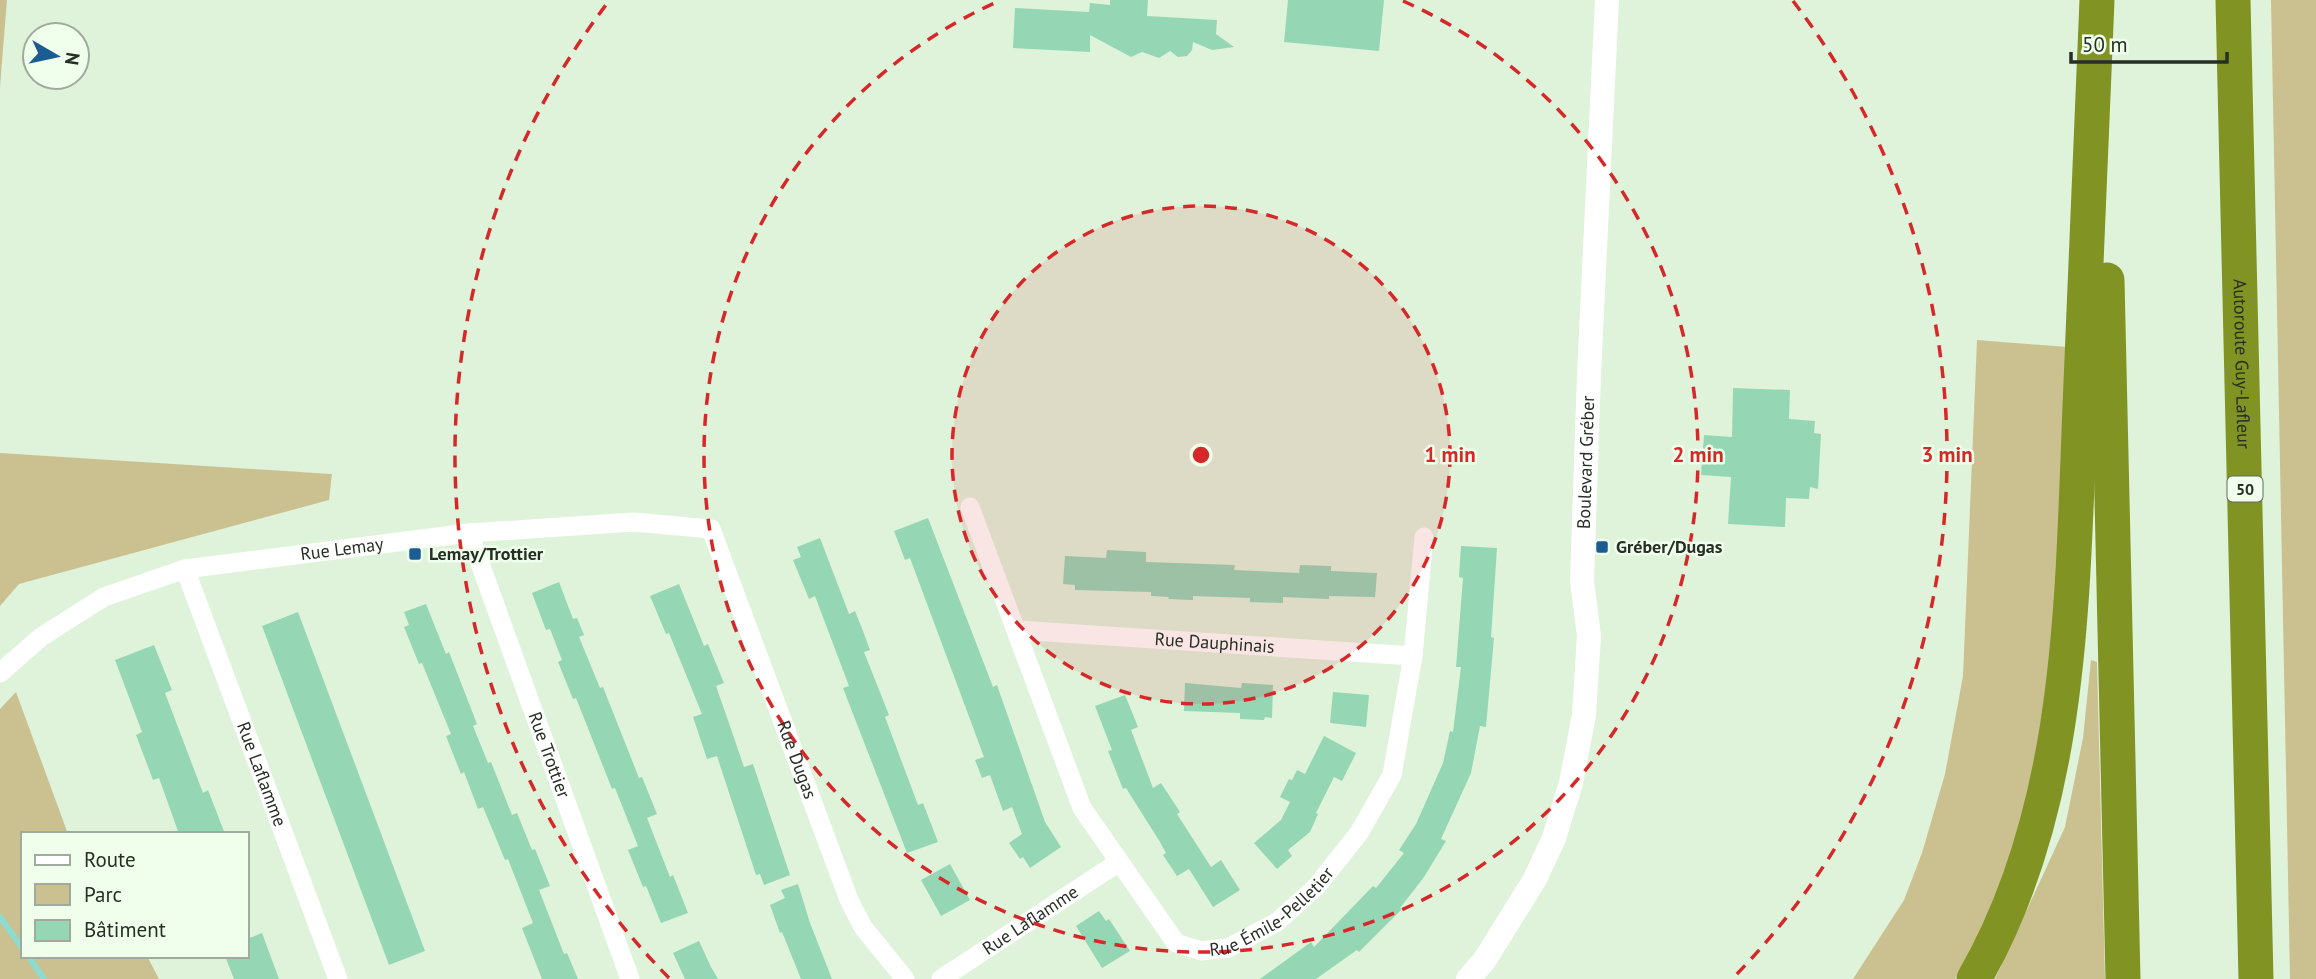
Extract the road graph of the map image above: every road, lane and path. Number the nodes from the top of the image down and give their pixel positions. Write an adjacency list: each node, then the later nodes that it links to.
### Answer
1 (1607, 0): 17 (street, Boulevard Gréber)
2 (2099, 0): 18 (highway); 19 (highway)
3 (2234, 0): 20 (highway, Autoroute Guy-Lafleur / 50)
4 (970, 507): 9 (street, Rue Émile-Pelletier)
5 (711, 528): 6 (street, Rue Lemay); 15 (street, Rue Dugas)
6 (469, 533): 8 (street, Rue Lemay); 14 (street, Rue Trottier)
7 (1424, 537): 10 (street, Rue Émile-Pelletier)
8 (185, 569): 11 (street, Rue Lemay); 13 (street, Rue Laflamme)
9 (1017, 630): 10 (street, Rue Dauphinais); 12 (street, Rue Émile-Pelletier)
10 (1413, 656): 12 (street, Rue Émile-Pelletier)
11 (0, 673)
12 (1119, 862): 16 (street, Rue Laflamme)
13 (338, 979)
14 (630, 979)
15 (905, 979)
16 (941, 979)
17 (1468, 979)
18 (1974, 979)
19 (2123, 979)
20 (2256, 979)

